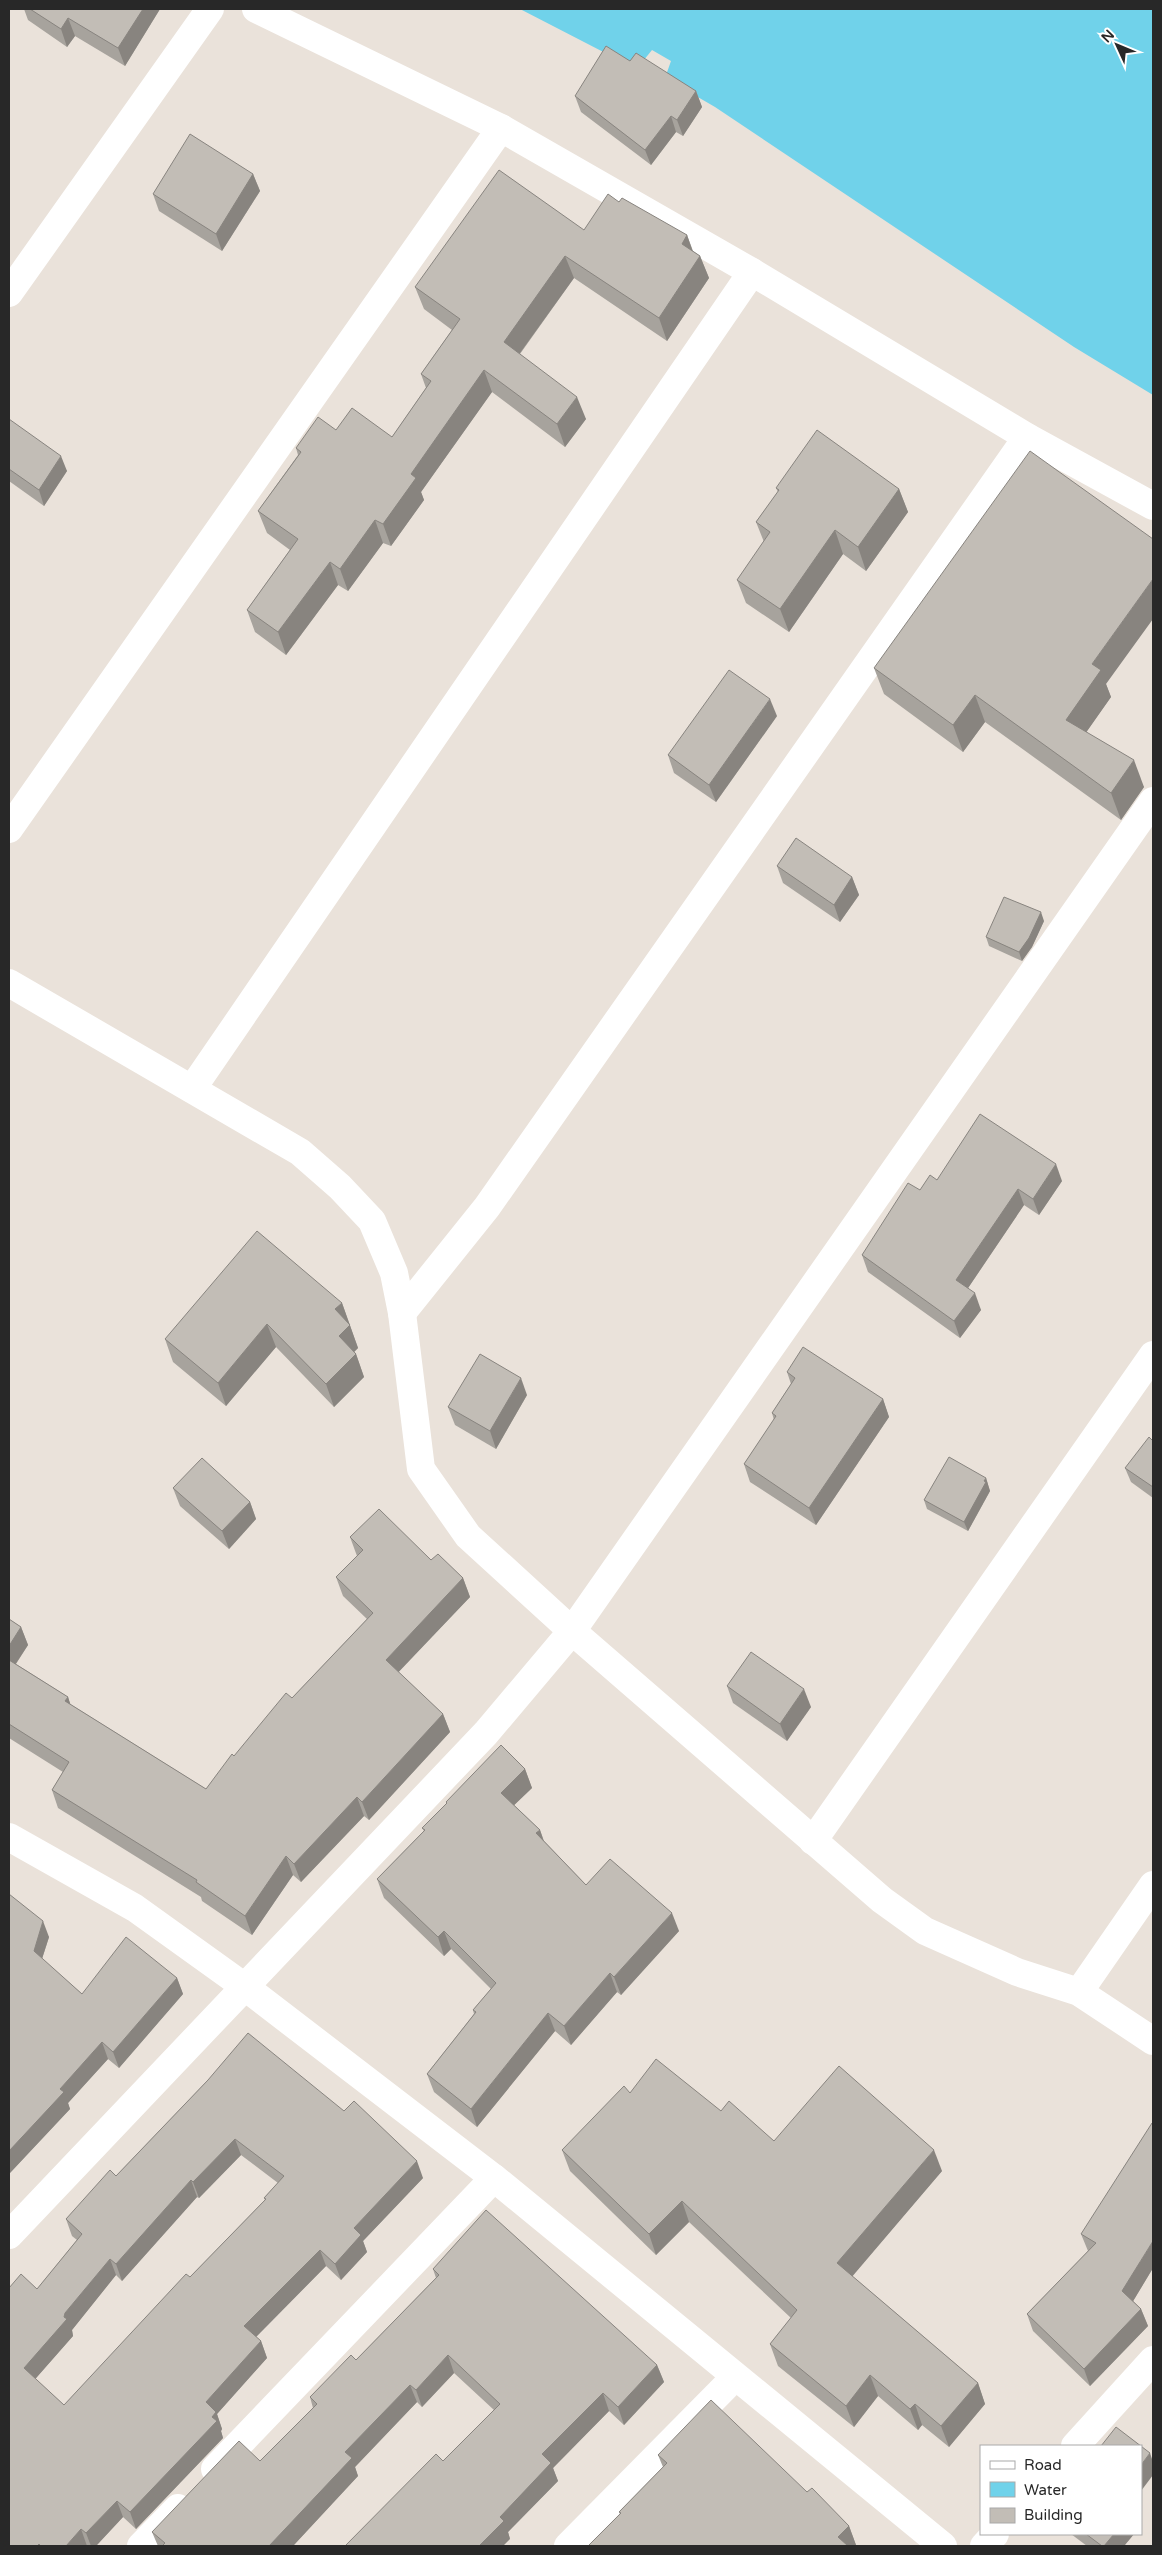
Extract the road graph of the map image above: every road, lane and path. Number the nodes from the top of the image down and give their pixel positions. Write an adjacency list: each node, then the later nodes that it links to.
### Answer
1 (210, 9): 5 (street)
2 (256, 9): 3 (street)
3 (501, 128): 4 (street); 9 (street)
4 (752, 272): 6 (street); 11 (street)
5 (9, 293)
6 (1027, 437): 7 (street); 12 (street)
7 (1153, 506)
8 (1153, 801): 14 (street)
9 (9, 829)
10 (9, 983): 11 (street)
11 (192, 1089): 12 (street)
12 (402, 1314): 14 (street)
13 (1153, 1355): 16 (street)
14 (572, 1631): 16 (street); 18 (street)
15 (9, 1837): 18 (street)
16 (813, 1841): 19 (street)
17 (1153, 1885): 19 (street)
18 (245, 1987): 21 (street); 22 (street)
19 (1079, 1992): 20 (street)
20 (1153, 2041)
21 (494, 2178): 24 (street); 27 (street)
22 (9, 2235)
23 (1153, 2360): 25 (street)
24 (735, 2377): 28 (street); 29 (street)
25 (1076, 2445)
26 (994, 2535): 30 (street)
27 (141, 2546)
28 (568, 2546)
29 (943, 2546)
30 (984, 2546)

